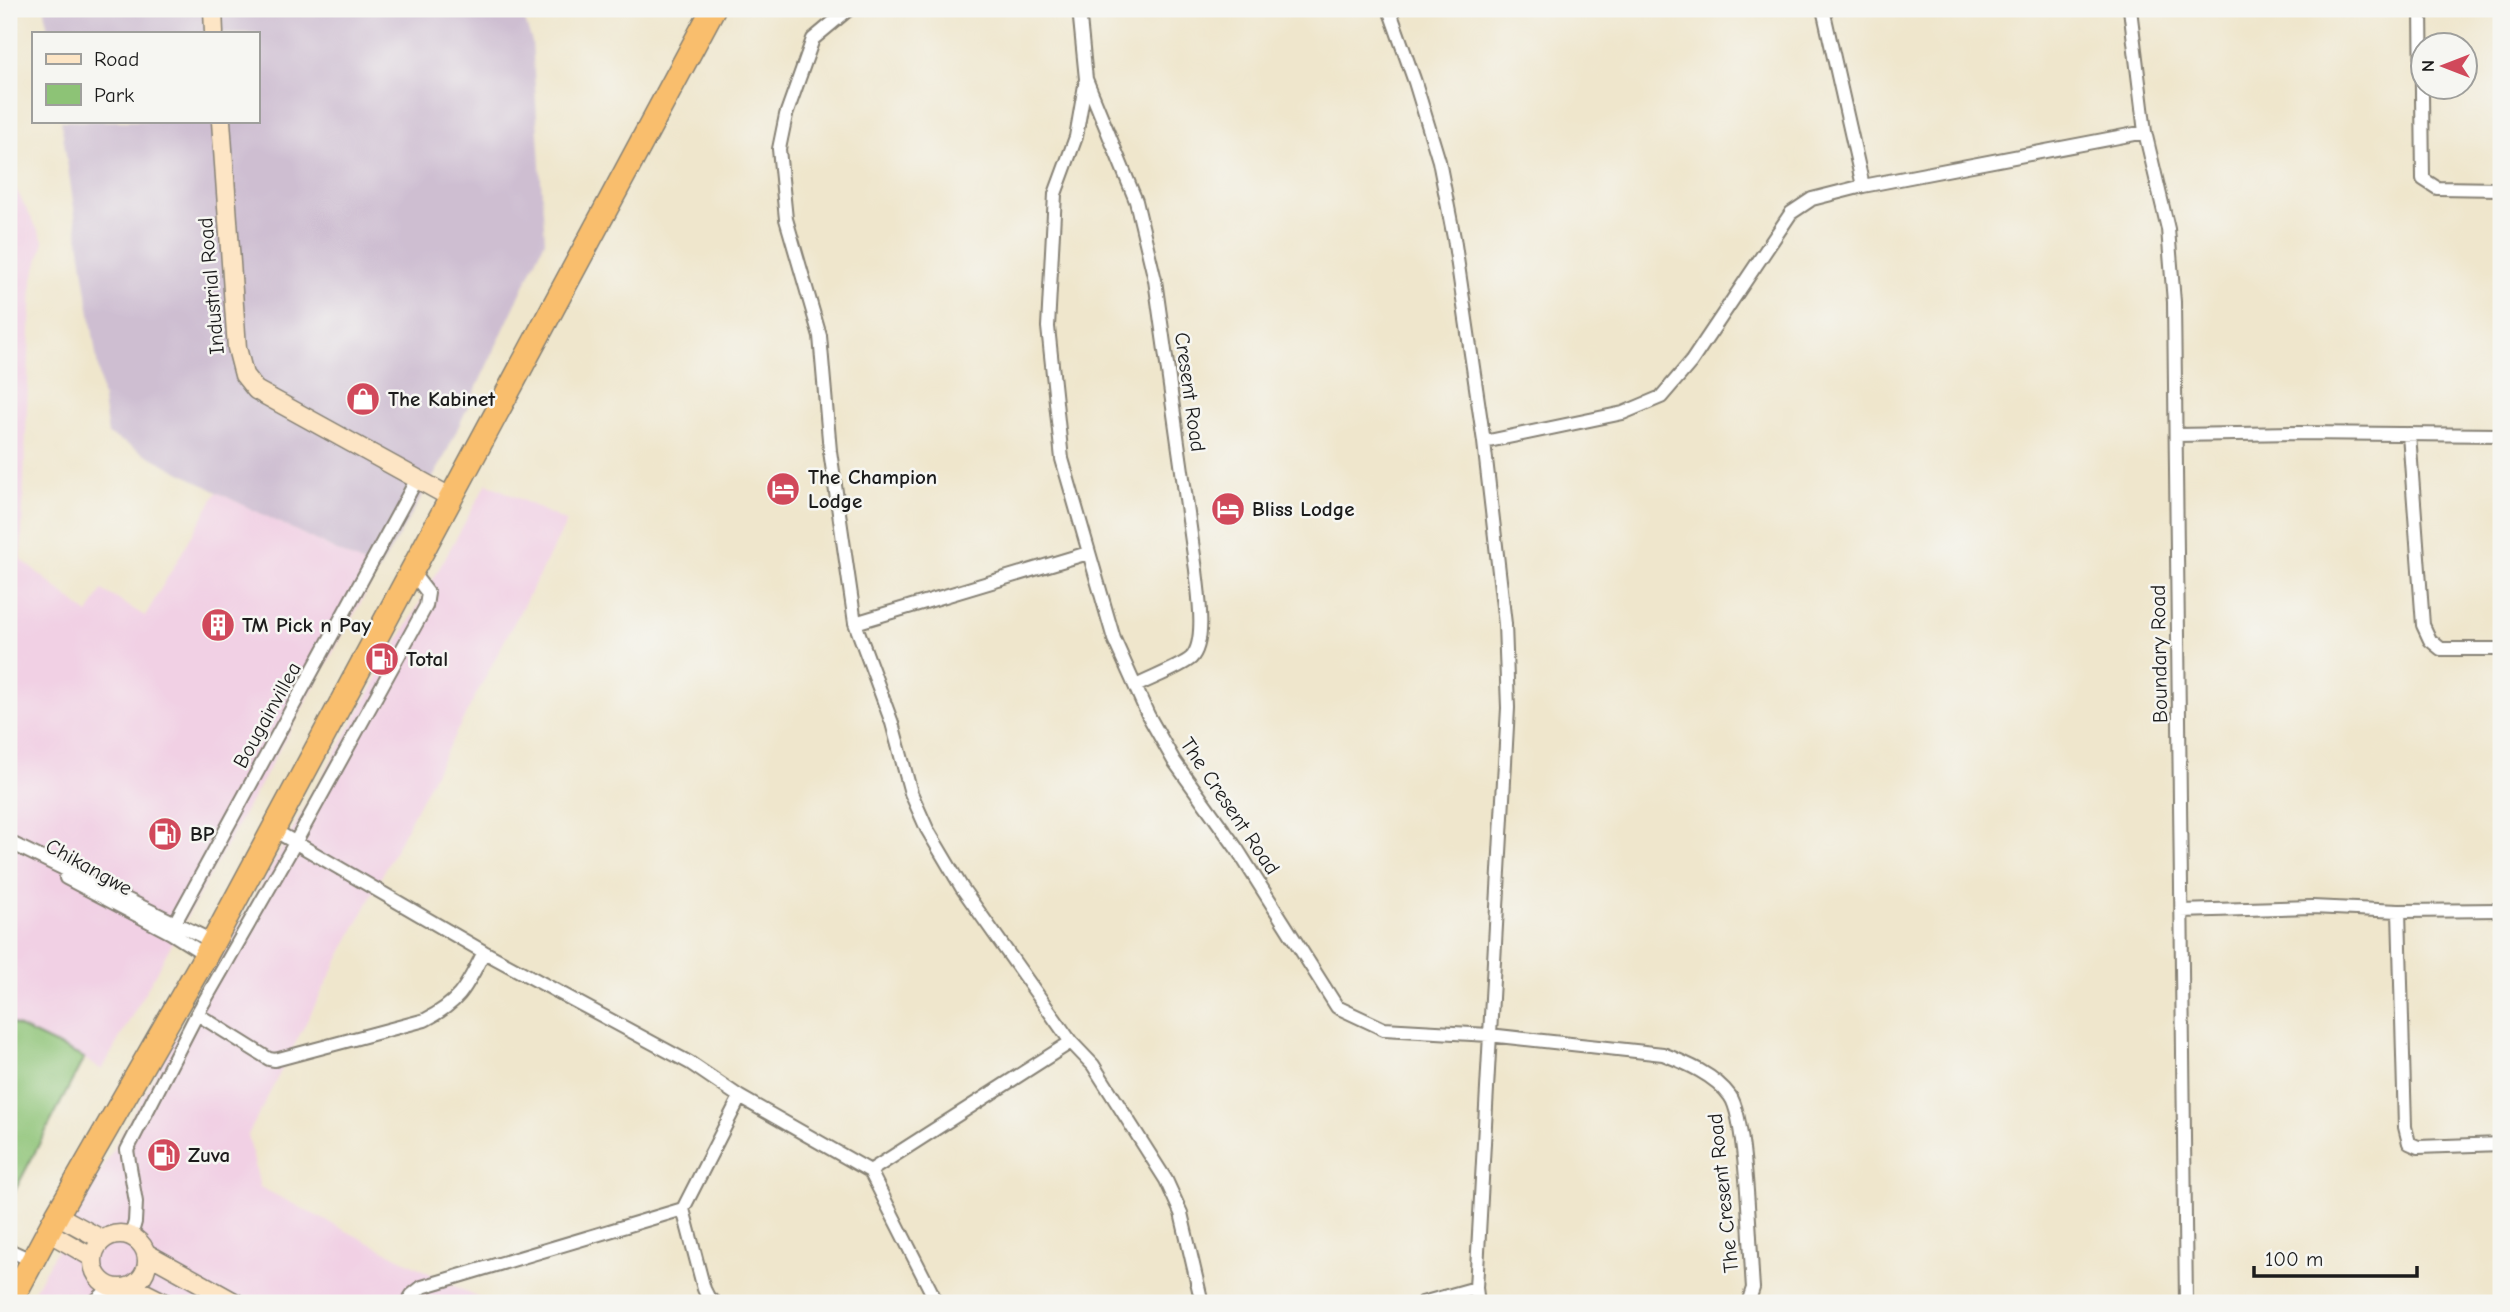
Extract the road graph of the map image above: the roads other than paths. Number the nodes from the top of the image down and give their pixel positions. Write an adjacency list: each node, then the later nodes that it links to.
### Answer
1 (213, 9): 9 (street)
2 (713, 9): 20 (highway)
3 (849, 9): 23 (street)
4 (1079, 9): 10 (street, The Cresent Road)
5 (1389, 9): 18 (street)
6 (1824, 9): 13 (street)
7 (2130, 9): 12 (street, Boundary Road)
8 (2421, 9): 14 (street)
9 (214, 32)
10 (1086, 79): 21 (street, The Cresent Road); 25 (street, Cresent Road)
11 (221, 122): 19 (street, Industrial Road)
12 (2145, 132): 13 (street); 15 (street, Boundary Road)
13 (1863, 186): 18 (street)
14 (2501, 189)
15 (2176, 435): 16 (street); 29 (street, Boundary Road)
16 (2409, 435): 17 (street); 24 (street)
17 (2501, 435)
18 (1484, 442): 36 (street)
19 (417, 479): 20 (street, Industrial Road); 32 (street, Bougainvillea)
20 (450, 497): 22 (highway)
21 (1088, 552): 23 (street); 25 (street, The Cresent Road)
22 (411, 572): 26 (highway); 28 (street)
23 (855, 623): 37 (street)
24 (2501, 649)
25 (1136, 686): 36 (street, The Cresent Road)
26 (272, 829): 28 (street); 33 (highway)
27 (9, 842): 32 (street, Chikangwe)
28 (295, 843): 34 (street); 35 (street)
29 (2181, 911): 30 (street); 63 (street, Boundary Road)
30 (2399, 911): 31 (street); 39 (street)
31 (2501, 911)
32 (172, 928): 33 (street, Chikangwe)
33 (209, 948): 42 (highway)
34 (484, 952): 35 (street); 38 (street)
35 (197, 1014): 43 (street)
36 (1489, 1035): 51 (street); 62 (street, The Cresent Road)
37 (1071, 1042): 40 (street); 59 (street)
38 (740, 1097): 40 (street); 41 (street)
39 (2501, 1144)
40 (870, 1171): 58 (street)
41 (682, 1209): 56 (street); 57 (street)
42 (52, 1224): 44 (street); 47 (street); 48 (highway)
43 (131, 1236): 44 (street); 46 (street)
44 (103, 1240): 47 (street)
45 (9, 1250): 48 (street)
46 (146, 1253): 49 (street); 55 (street)
47 (93, 1258): 50 (street)
48 (33, 1261): 52 (highway)
49 (131, 1286): 50 (street); 54 (street)
50 (111, 1287): 53 (street)
51 (1476, 1288): 60 (street); 61 (street)
52 (10, 1303)
53 (93, 1303)
54 (165, 1303)
55 (236, 1303)
56 (407, 1303)
57 (715, 1303)
58 (937, 1303)
59 (1202, 1303)
60 (1422, 1303)
61 (1478, 1303)
62 (1748, 1303)
63 (2186, 1303)

